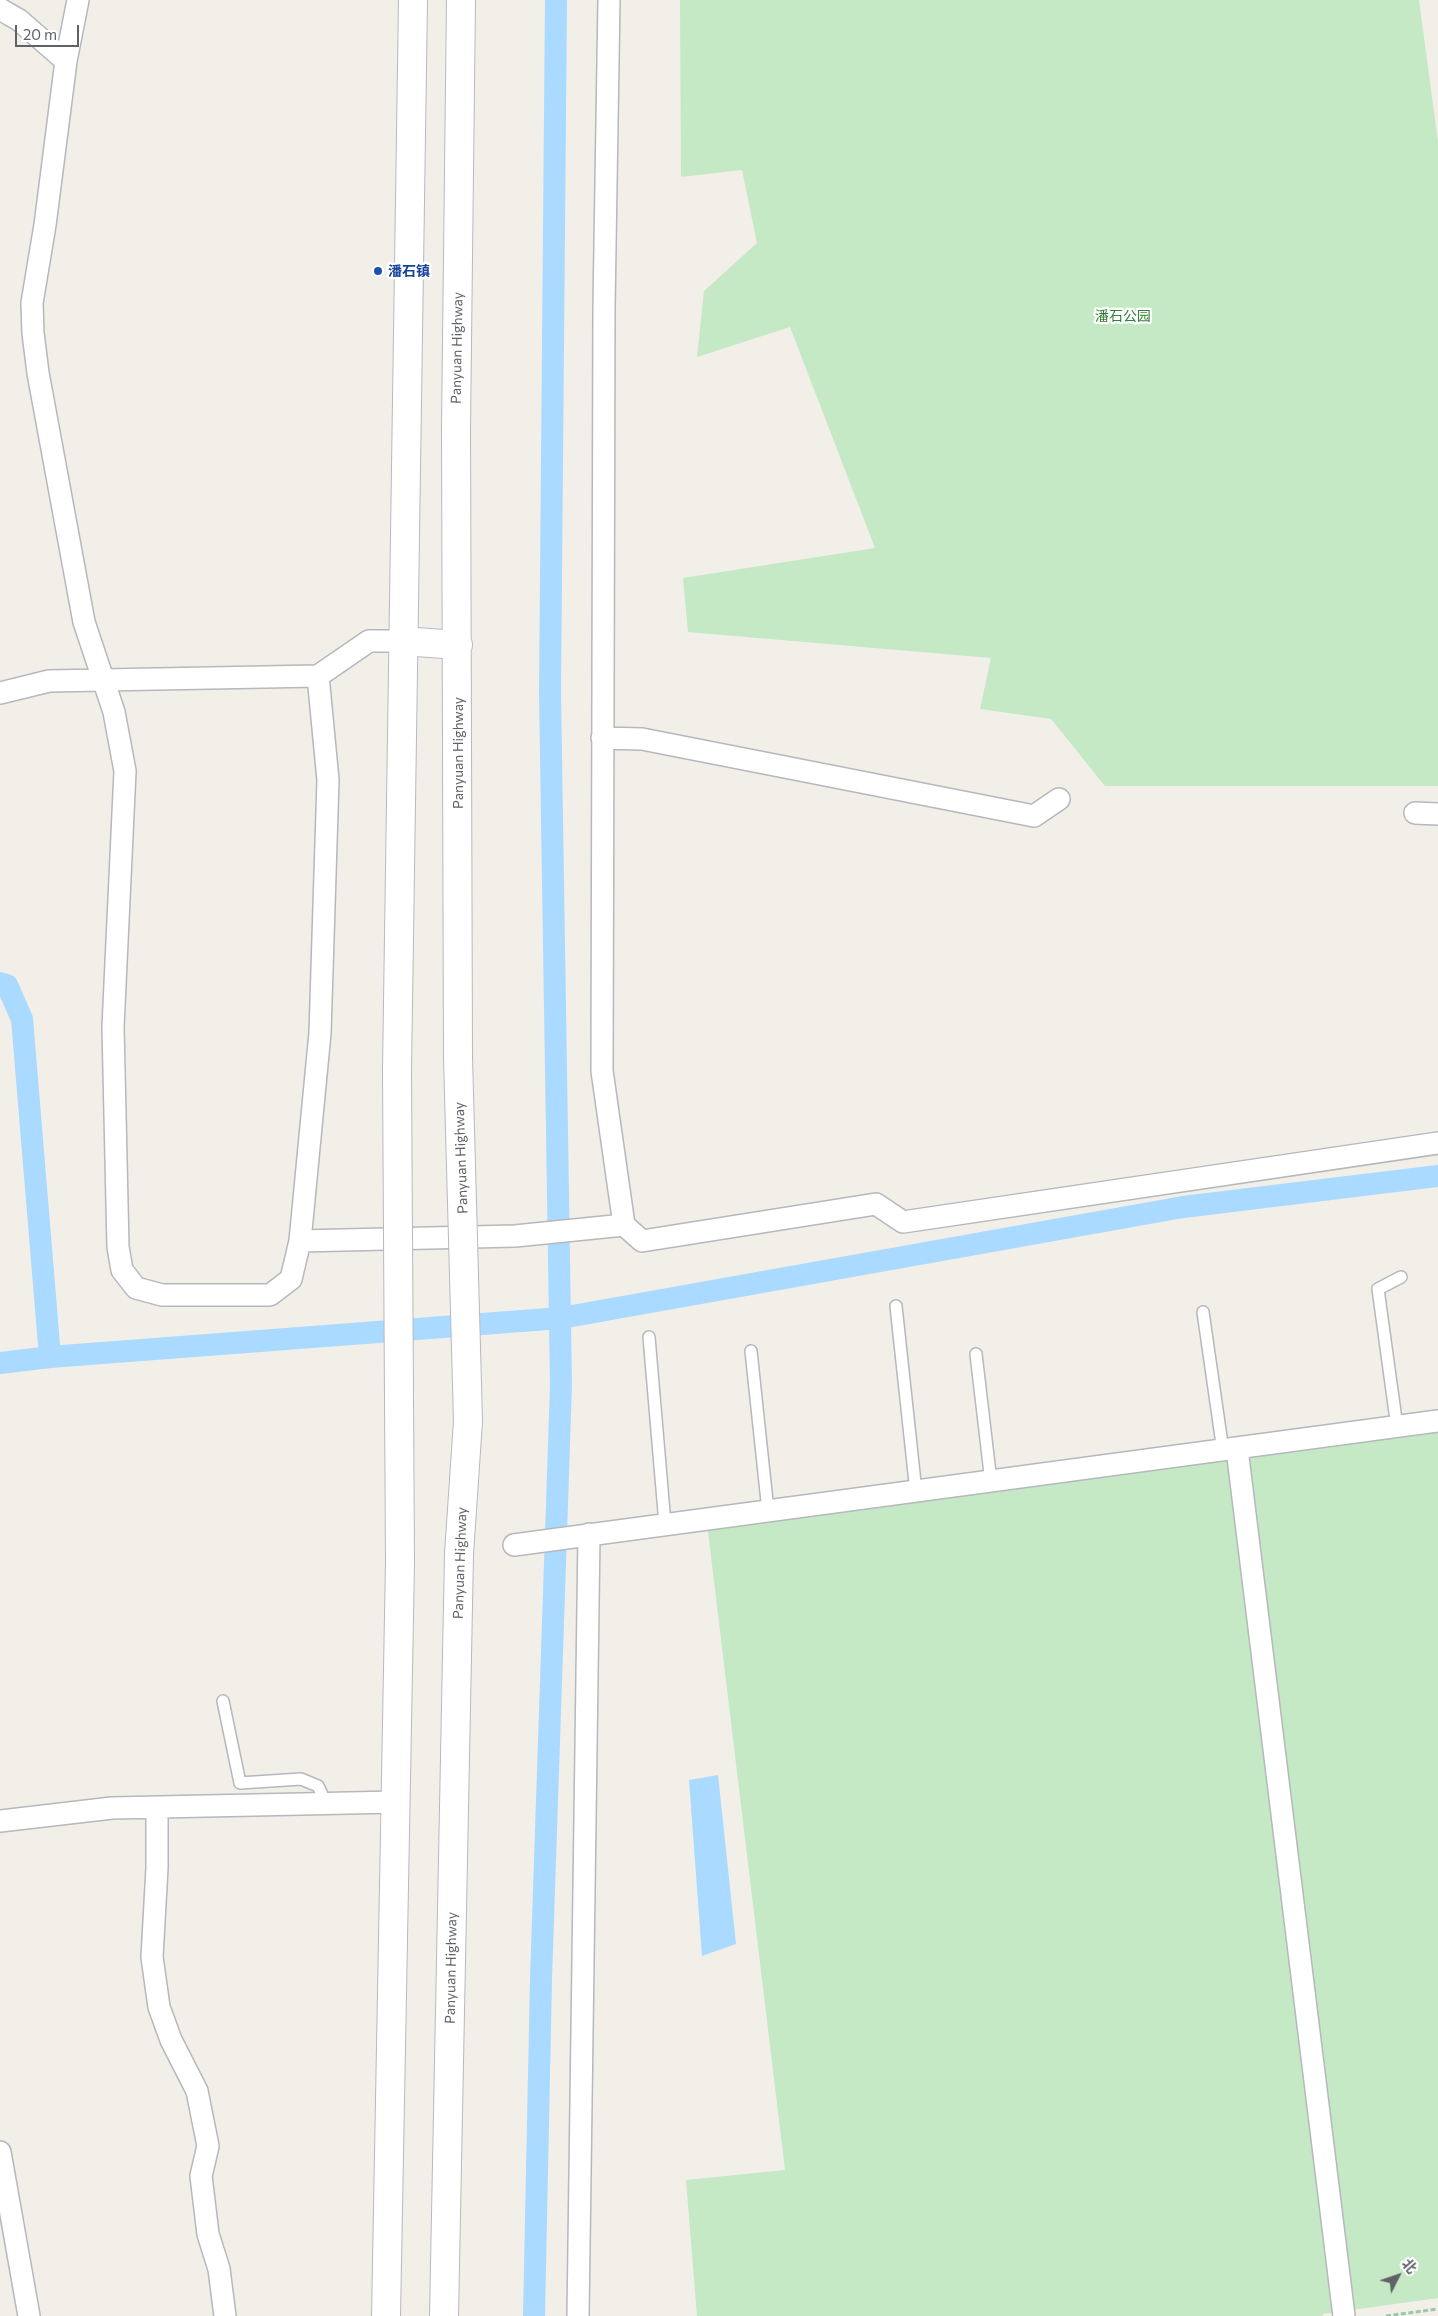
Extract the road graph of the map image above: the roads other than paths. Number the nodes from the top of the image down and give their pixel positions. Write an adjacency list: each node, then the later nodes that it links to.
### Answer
1 (78, 0): 6 (street)
2 (413, 0): 7 (main road)
3 (461, 0): 8 (main road, Panyuan Highway)
4 (609, 0): 12 (street)
5 (0, 9): 6 (street)
6 (66, 62): 10 (street)
7 (402, 641): 8 (main road); 9 (street); 35 (main road, bridge)
8 (458, 645): 43 (main road, Panyuan Highway, bridge)
9 (318, 676): 10 (street); 18 (street)
10 (105, 679): 11 (street); 18 (street)
11 (0, 693)
12 (602, 738): 13 (street); 17 (street)
13 (1059, 799)
14 (1415, 813): 15 (street)
15 (1438, 814)
16 (1438, 1143): 17 (street)
17 (616, 1226): 18 (street)
18 (300, 1241)
19 (1401, 1277): 26 (lane)
20 (896, 1306): 29 (lane)
21 (1203, 1312): 27 (lane)
22 (649, 1337): 31 (lane)
23 (751, 1351): 30 (lane)
24 (976, 1354): 28 (lane)
25 (1438, 1422): 26 (street)
26 (1397, 1427): 27 (street)
27 (1230, 1450): 28 (street); 45 (street)
28 (991, 1482): 29 (street)
29 (916, 1492): 30 (street)
30 (768, 1511): 31 (street)
31 (665, 1524): 32 (street)
32 (584, 1535): 33 (street); 44 (street)
33 (514, 1545)
34 (223, 1701): 36 (lane)
35 (396, 1802): 36 (street); 42 (main road)
36 (326, 1803): 37 (street)
37 (157, 1808): 38 (street); 41 (street)
38 (0, 1821)
39 (0, 2152): 40 (street)
40 (29, 2316)
41 (225, 2316)
42 (386, 2316)
43 (444, 2316)
44 (578, 2316)
45 (1344, 2316)

